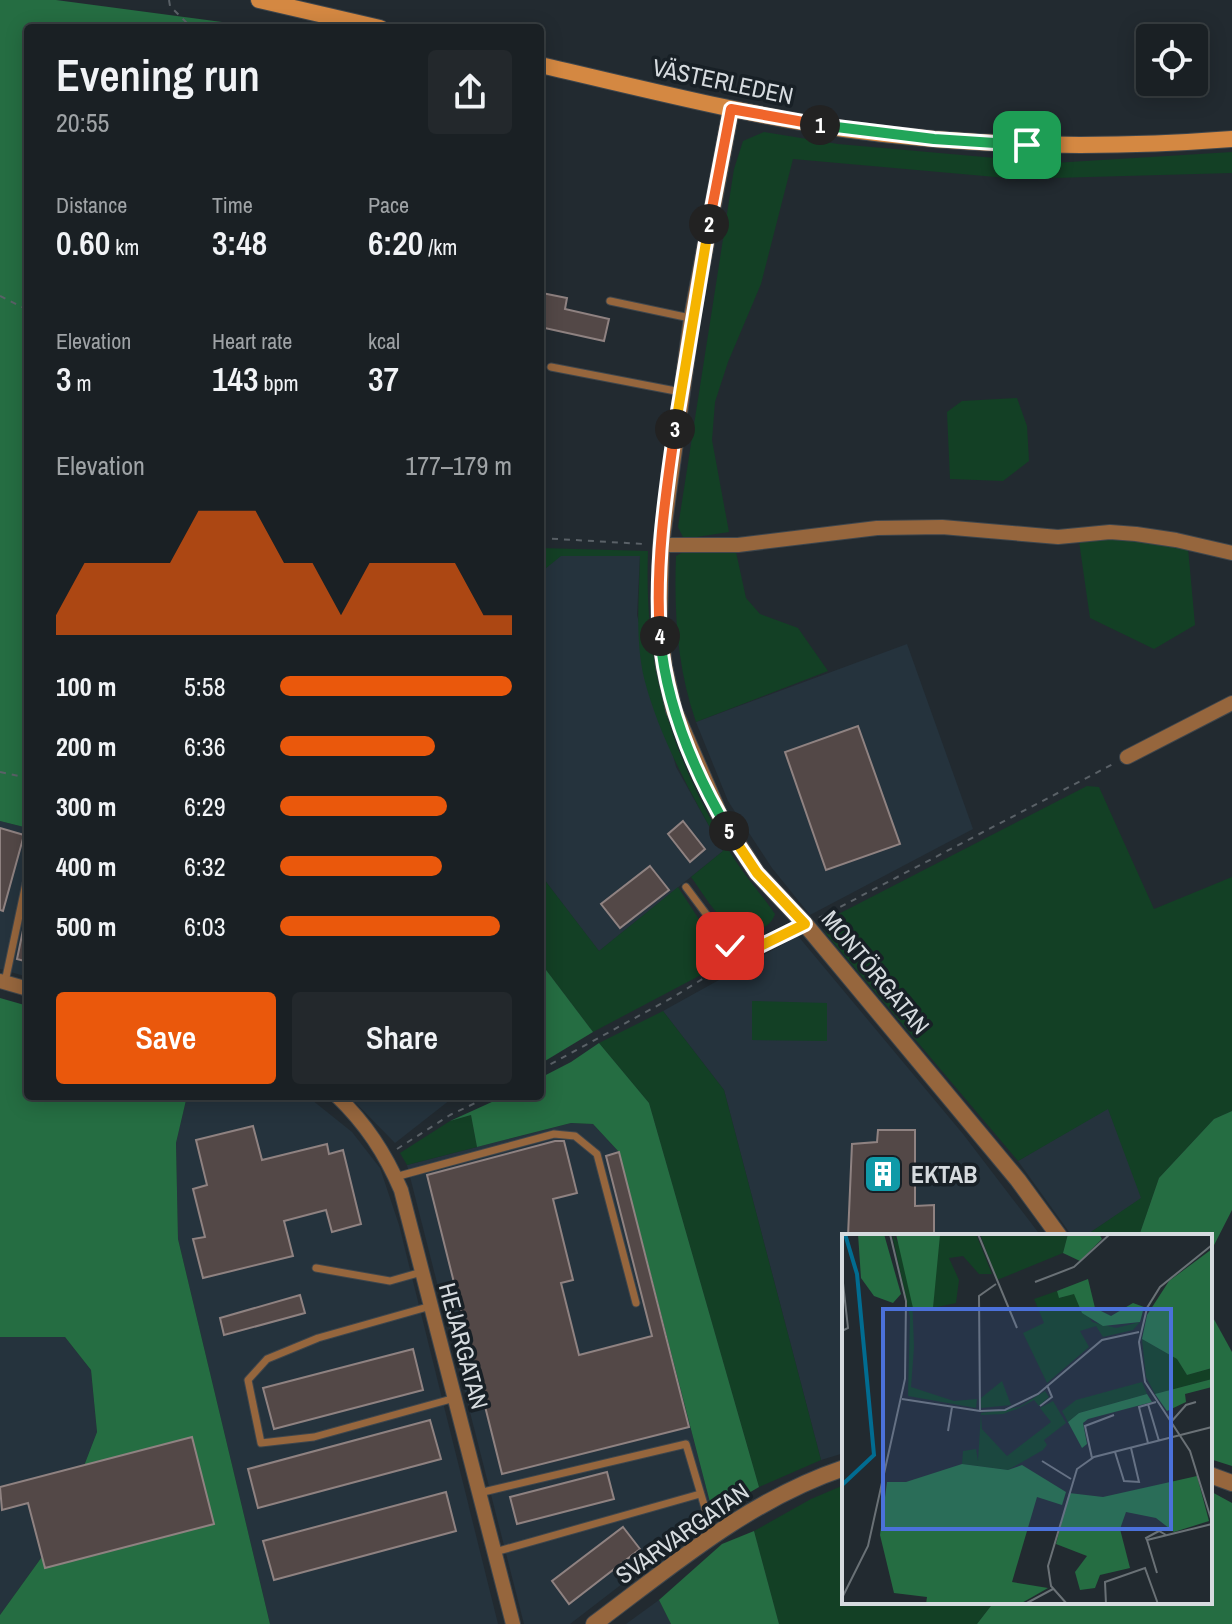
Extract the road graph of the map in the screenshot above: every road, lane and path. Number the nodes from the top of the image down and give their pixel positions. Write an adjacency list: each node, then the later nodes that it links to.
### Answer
1 (169, 0): 3 (path)
2 (259, 0): 4 (main road)
3 (188, 24)
4 (363, 24)
5 (544, 66): 6 (main road, VÄSTERLEDEN)
6 (731, 109): 7 (main road, VÄSTERLEDEN); 11 (street, MONTÖRGATAN)
7 (1232, 139)
8 (0, 296): 10 (path)
9 (610, 301): 11 (lane)
10 (24, 308)
11 (692, 318): 13 (street, MONTÖRGATAN)
12 (551, 367): 13 (lane)
13 (681, 392): 15 (street, MONTÖRGATAN)
14 (544, 538): 15 (path)
15 (661, 545): 16 (street); 23 (street, MONTÖRGATAN)
16 (1232, 553)
17 (1232, 703): 18 (street)
18 (1127, 757): 23 (path)
19 (0, 772): 20 (path)
20 (24, 777)
21 (686, 887): 24 (lane)
22 (24, 891): 25 (lane)
23 (805, 924): 24 (lane); 32 (street, MONTÖRGATAN)
24 (748, 952): 27 (path)
25 (2, 982): 26 (street)
26 (24, 988)
27 (544, 1068)
28 (342, 1100): 30 (street, HEJARGATAN)
29 (482, 1100): 30 (path)
30 (386, 1156): 31 (street, HEJARGATAN)
31 (395, 1177): 34 (street, HEJARGATAN); 35 (lane)
32 (1058, 1234)
33 (316, 1268): 34 (lane)
34 (422, 1272): 36 (street, HEJARGATAN)
35 (636, 1303)
36 (431, 1306): 37 (street, HEJARGATAN); 37 (lane)
37 (455, 1398): 41 (street, HEJARGATAN)
38 (842, 1469): 43 (street, SVARVARGATAN)
39 (1212, 1476): 40 (street)
40 (1232, 1483)
41 (479, 1493): 42 (lane); 44 (street, HEJARGATAN)
42 (700, 1494): 43 (lane); 44 (lane)
43 (713, 1535): 45 (street, SVARVARGATAN)
44 (495, 1552): 46 (street, HEJARGATAN)
45 (599, 1623)
46 (513, 1624)

